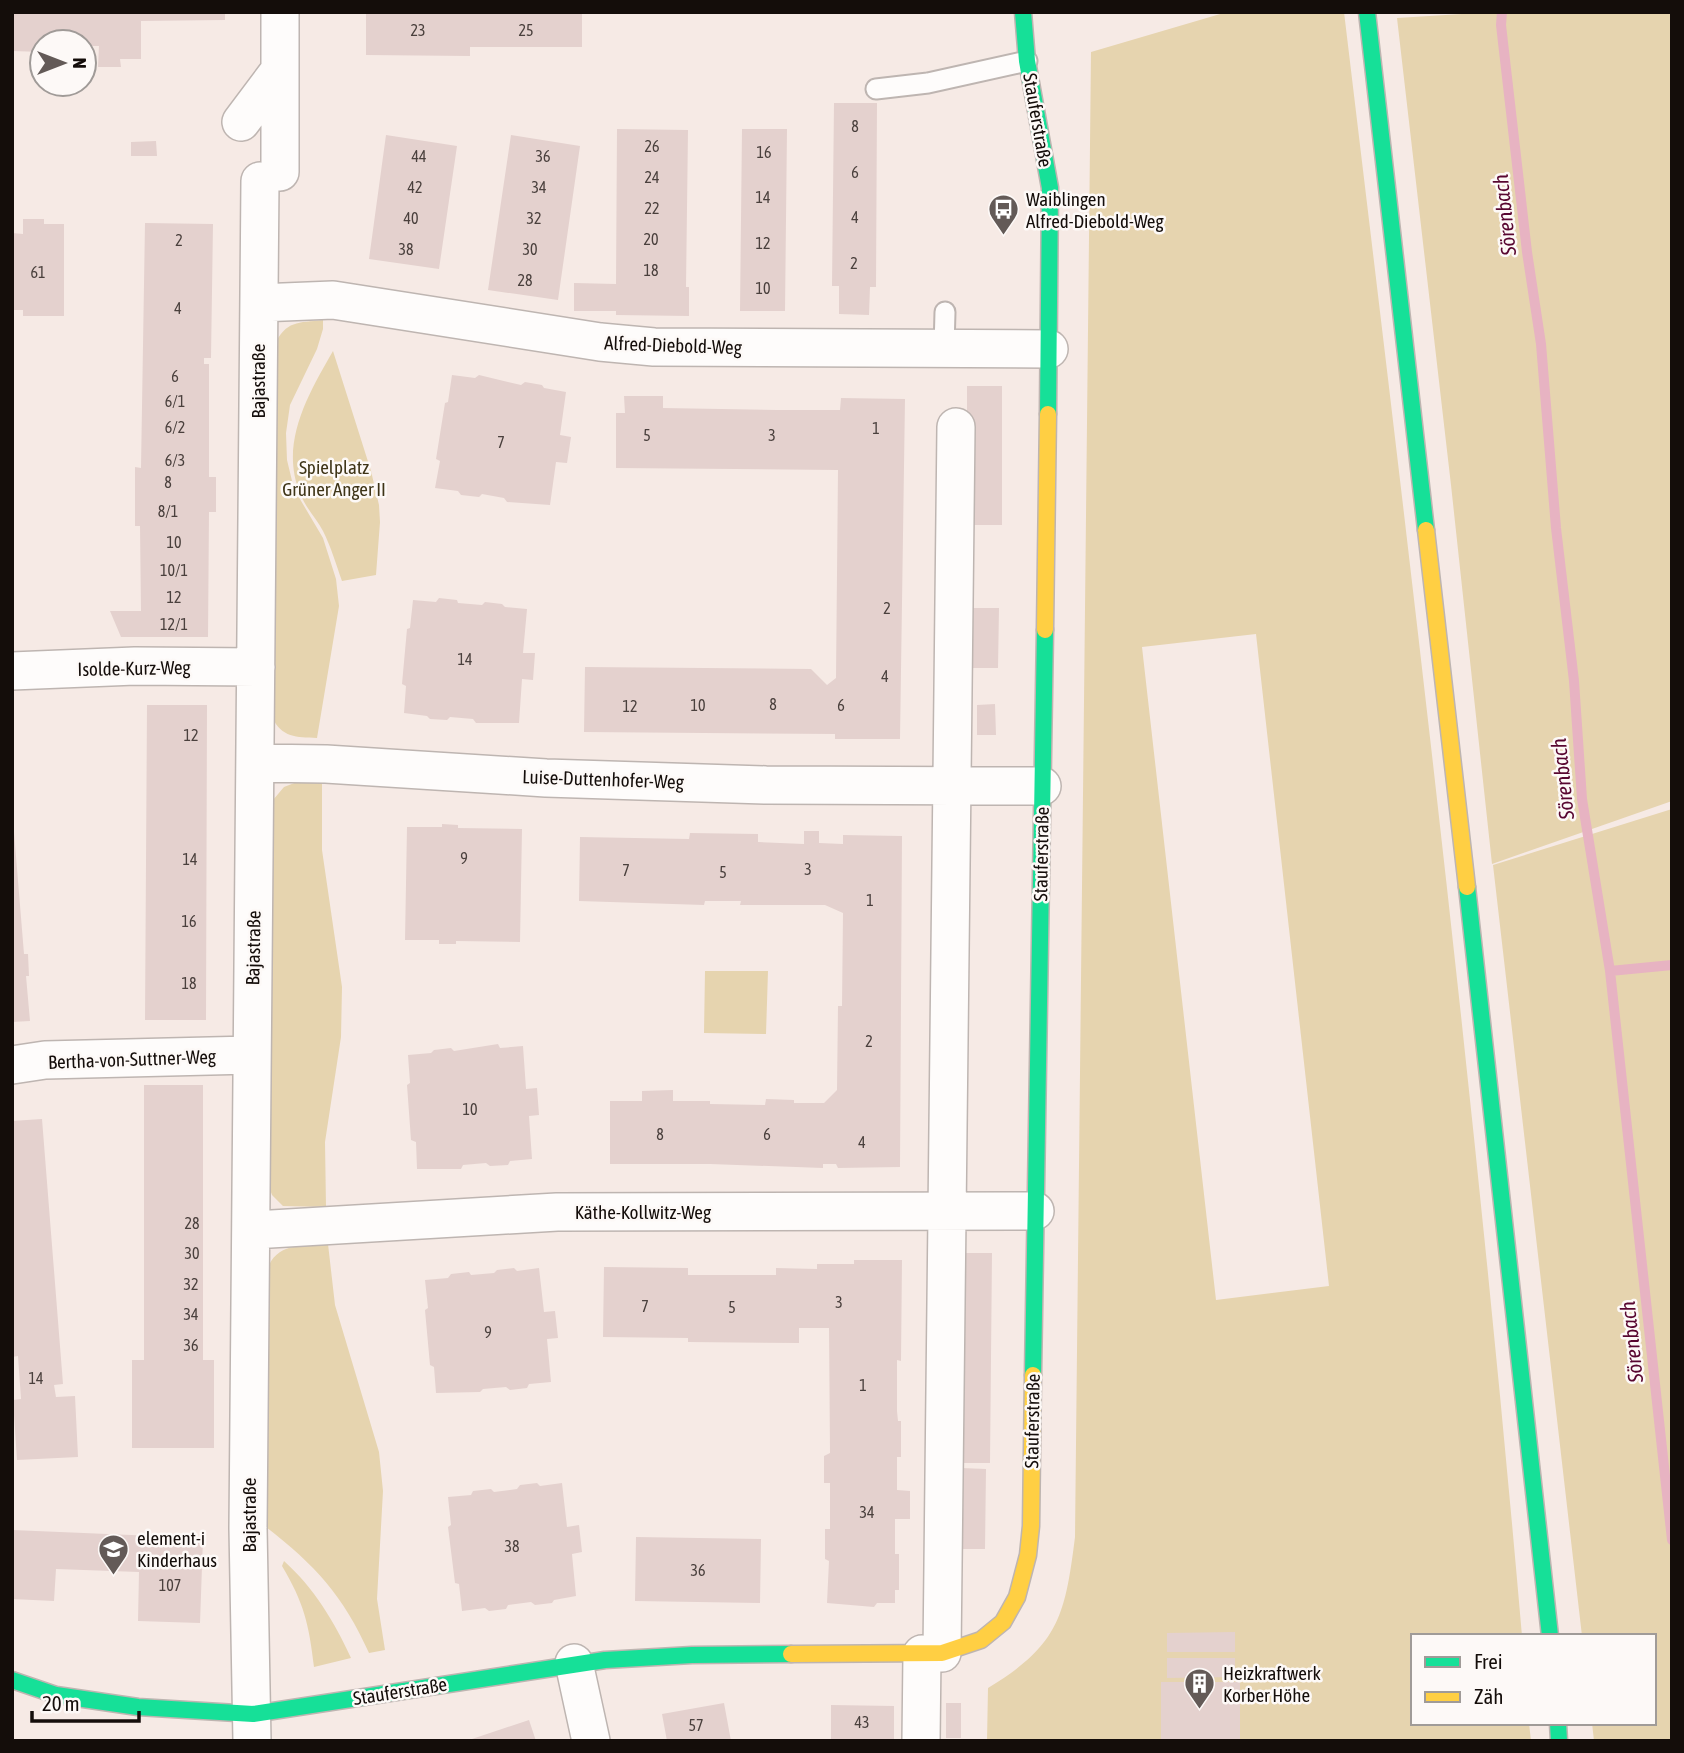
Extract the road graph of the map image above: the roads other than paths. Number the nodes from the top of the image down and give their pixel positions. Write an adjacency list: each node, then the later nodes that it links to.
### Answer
1 (281, 12): 5 (street, Bajastraße)
2 (1023, 12): 4 (street, Stauferstraße)
3 (1367, 12): 23 (street)
4 (1027, 61): 6 (lane); 11 (street, Stauferstraße)
5 (281, 70): 7 (street); 8 (street, Bajastraße)
6 (876, 89)
7 (241, 122)
8 (259, 303): 10 (street, Alfred-Diebold-Weg); 13 (street, Bajastraße)
9 (945, 312): 10 (lane)
10 (944, 348): 11 (street, Alfred-Diebold-Weg)
11 (1049, 349): 17 (street, Stauferstraße)
12 (956, 427): 16 (street)
13 (256, 667): 14 (street, Isolde-Kurz-Weg); 15 (street, Bajastraße)
14 (12, 671)
15 (256, 763): 16 (street, Luise-Duttenhofer-Weg); 18 (street, Bajastraße)
16 (952, 786): 17 (street, Luise-Duttenhofer-Weg); 21 (street)
17 (1042, 786): 20 (street, Stauferstraße)
18 (251, 1055): 19 (street, Bertha-von-Suttner-Weg); 22 (street, Bajastraße)
19 (12, 1065)
20 (1035, 1211): 21 (street, Käthe-Kollwitz-Weg); 24 (street, Stauferstraße)
21 (948, 1212): 22 (street, Käthe-Kollwitz-Weg); 24 (street)
22 (253, 1230): 27 (street, Bajastraße)
23 (1550, 1634)
24 (932, 1654): 25 (street, Stauferstraße); 29 (street)
25 (574, 1663): 27 (street, Stauferstraße); 28 (street)
26 (12, 1680): 27 (street, Stauferstraße)
27 (252, 1727)
28 (591, 1741)
29 (921, 1741)

